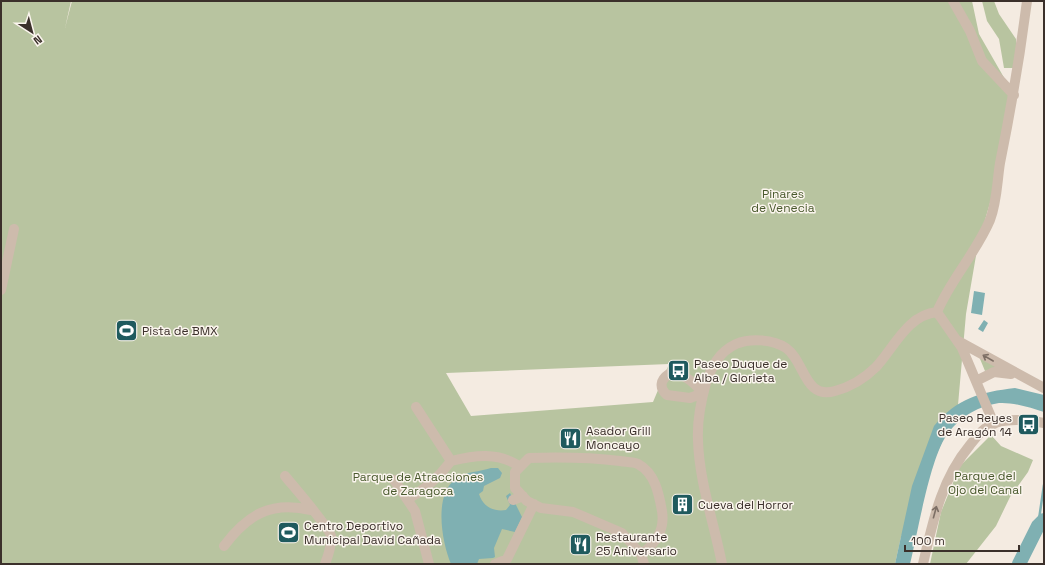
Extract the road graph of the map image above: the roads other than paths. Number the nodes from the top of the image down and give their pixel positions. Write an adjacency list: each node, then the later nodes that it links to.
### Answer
1 (953, 1): 3 (street)
2 (1028, 1): 3 (street)
3 (1014, 95): 6 (street)
4 (14, 229): 5 (street)
5 (1, 290)
6 (936, 312): 7 (street); 11 (street)
7 (958, 341): 8 (street, one-way to 7); 9 (street)
8 (1019, 376): 9 (street); 10 (street)
9 (978, 385): 16 (street)
10 (1044, 388)
11 (703, 393): 12 (street); 12 (street); 14 (street)
12 (690, 398): 14 (street)
13 (416, 407): 17 (street)
14 (701, 409): 32 (street)
15 (1044, 423): 16 (street)
16 (994, 424): 33 (street, one-way to 16)
17 (451, 461): 18 (street); 22 (street)
18 (519, 466): 21 (street); 27 (street)
19 (285, 476): 25 (street)
20 (394, 480): 22 (street)
21 (523, 496): 23 (street); 24 (street)
22 (408, 499): 29 (street)
23 (513, 500)
24 (534, 504): 27 (street); 30 (street)
25 (311, 510): 26 (street); 28 (street)
26 (224, 546)
27 (641, 554): 31 (street)
28 (325, 564)
29 (429, 564)
30 (495, 564)
31 (644, 564)
32 (722, 564)
33 (923, 564)

